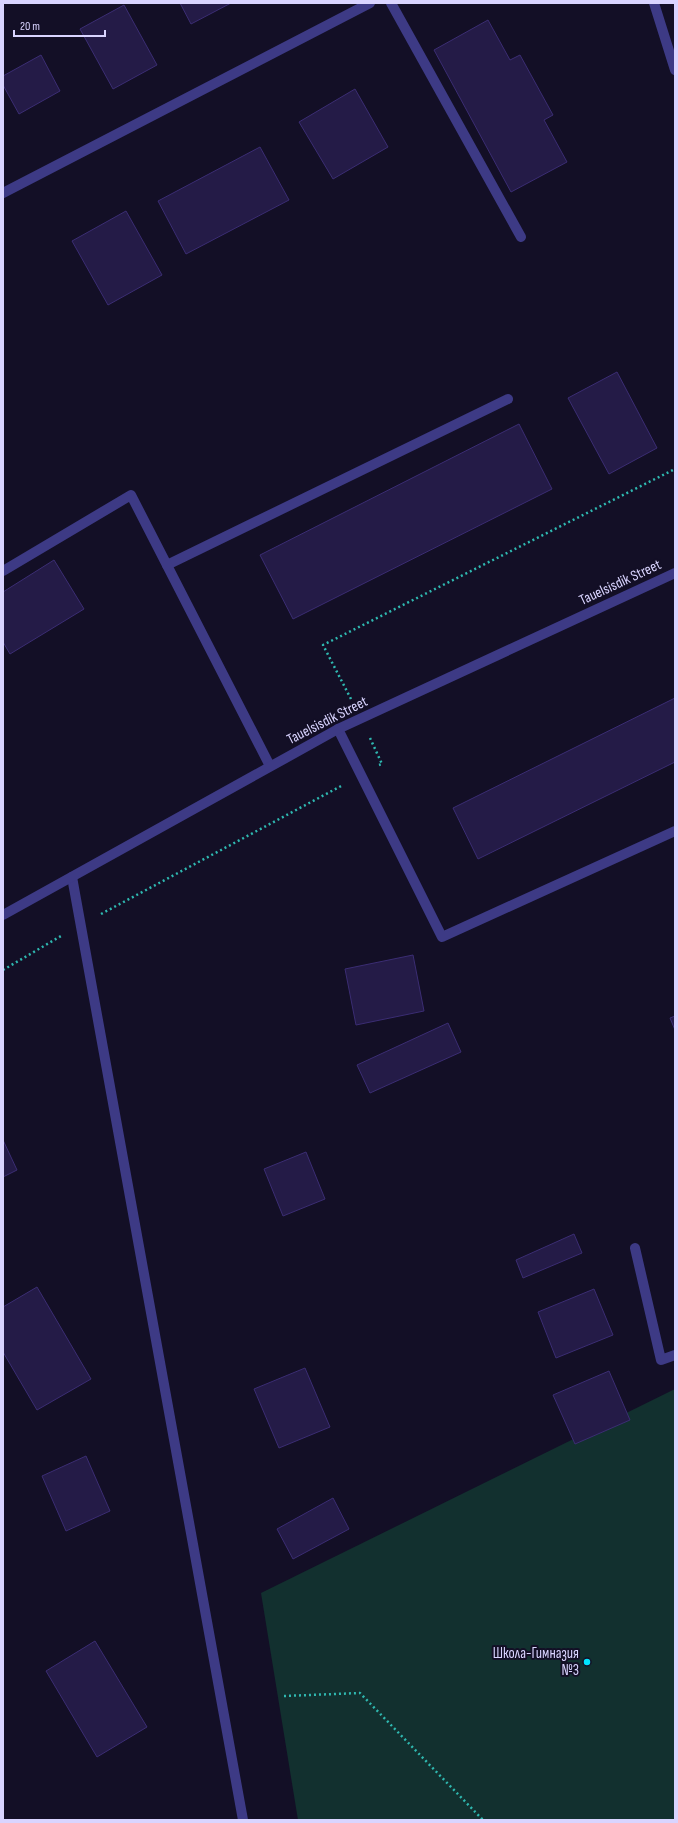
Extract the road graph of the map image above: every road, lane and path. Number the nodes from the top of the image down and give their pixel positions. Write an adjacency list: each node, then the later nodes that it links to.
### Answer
1 (370, 3): 5 (street)
2 (391, 3): 6 (street)
3 (654, 3): 4 (street)
4 (675, 70)
5 (3, 193)
6 (521, 237)
7 (508, 399): 8 (street)
8 (167, 565): 9 (street); 12 (street)
9 (3, 571)
10 (675, 573): 11 (street, Tauelsisdik Street)
11 (338, 729): 12 (street, Tauelsisdik Street); 13 (street)
12 (270, 766): 14 (street, Tauelsisdik Street)
13 (675, 831)
14 (72, 877): 15 (street, Tauelsisdik Street); 19 (street)
15 (3, 915)
16 (635, 1248): 17 (street)
17 (675, 1355)
18 (284, 1696): 20 (path)
19 (243, 1820)
20 (483, 1820)

